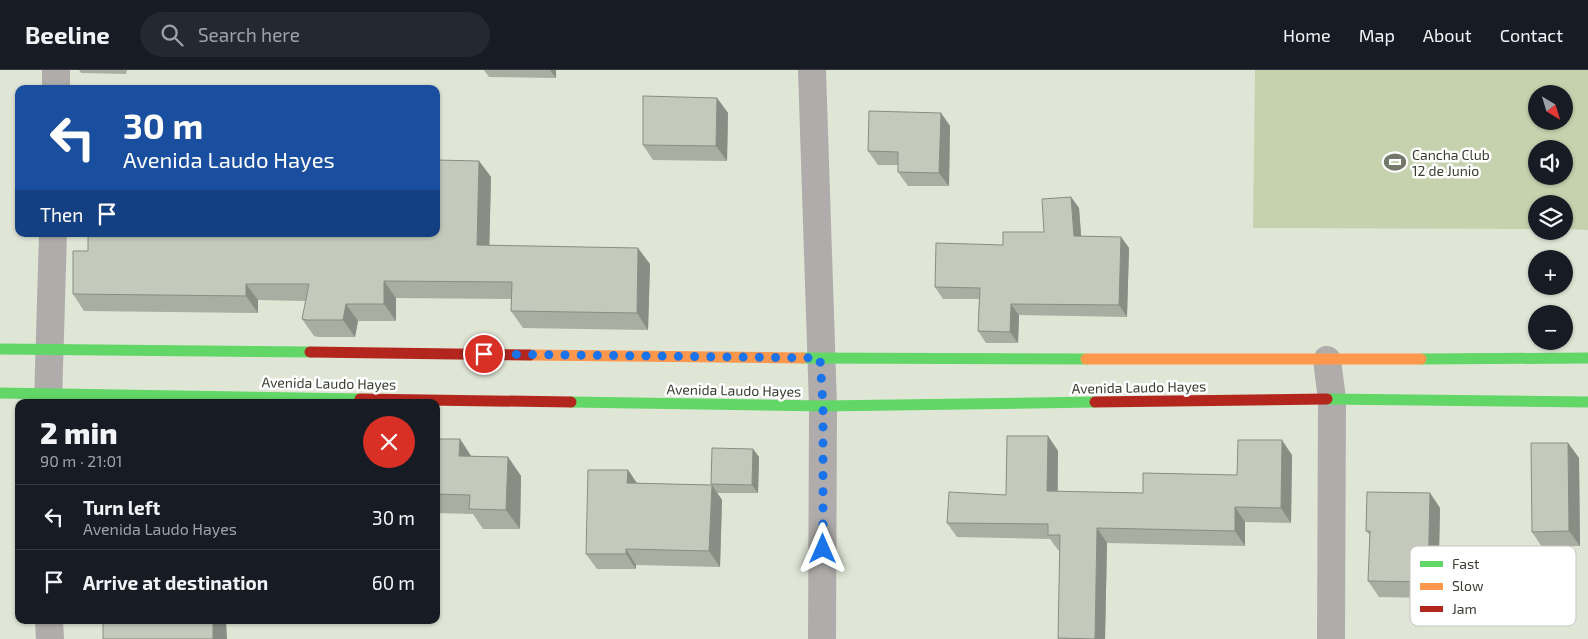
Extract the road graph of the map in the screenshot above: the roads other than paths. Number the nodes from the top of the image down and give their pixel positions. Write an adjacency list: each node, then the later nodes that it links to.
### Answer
1 (56, 70): 3 (street)
2 (812, 70): 7 (street)
3 (56, 85)
4 (53, 237): 6 (street)
5 (0, 349): 6 (street, Avenida Laudo Hayes)
6 (50, 349): 7 (street, Avenida Laudo Hayes); 11 (street)
7 (820, 358): 9 (street, Avenida Laudo Hayes); 16 (street)
8 (1588, 358): 9 (street, Avenida Laudo Hayes)
9 (1327, 360): 13 (street)
10 (0, 393): 11 (street, Avenida Laudo Hayes)
11 (48, 398): 12 (street, Avenida Laudo Hayes)
12 (145, 399)
13 (1332, 399): 15 (street, Avenida Laudo Hayes); 16 (street, Avenida Laudo Hayes); 20 (street)
14 (440, 402): 16 (street, Avenida Laudo Hayes)
15 (1588, 402)
16 (823, 406): 19 (street)
17 (50, 624): 18 (street)
18 (50, 639)
19 (822, 639)
20 (1331, 639)

